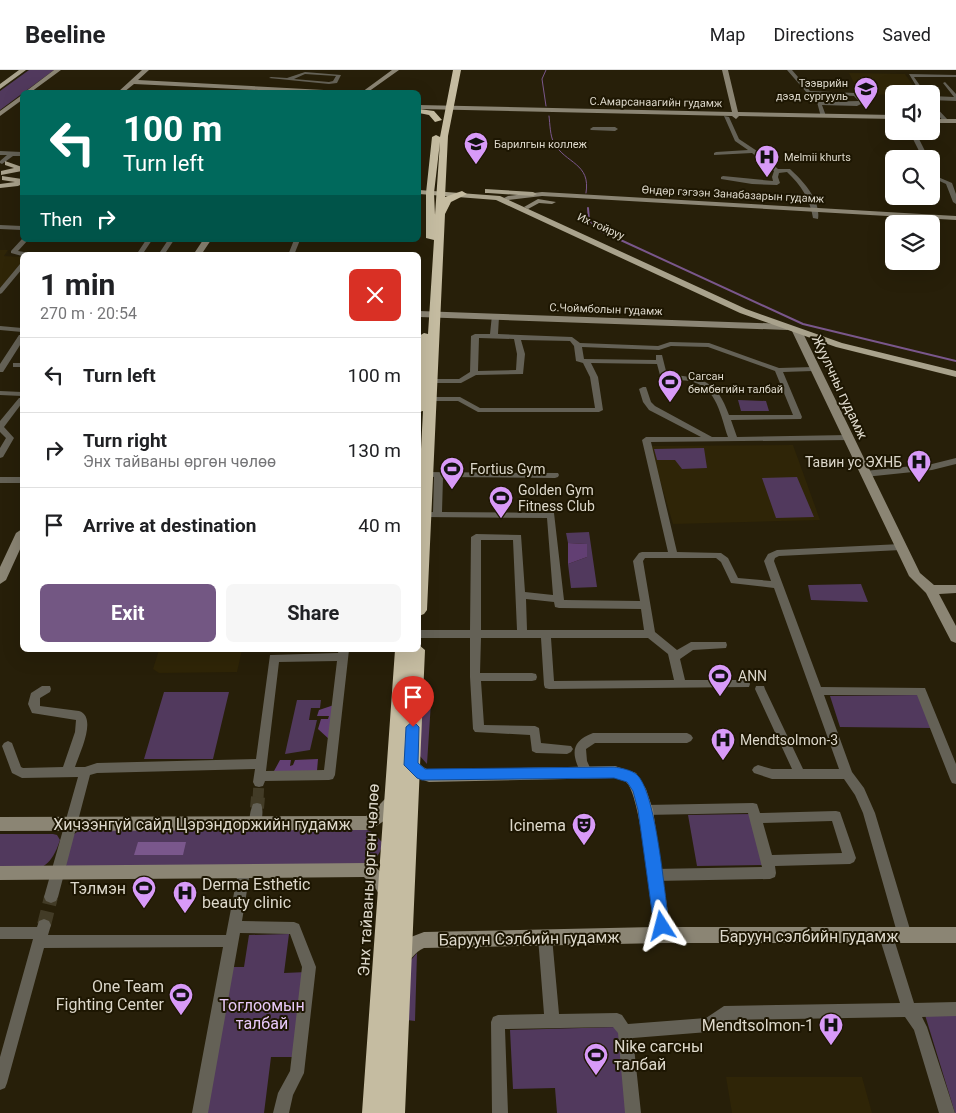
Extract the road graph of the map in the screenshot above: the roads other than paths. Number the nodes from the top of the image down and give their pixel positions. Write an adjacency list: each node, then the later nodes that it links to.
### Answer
1 (15, 70): 16 (main road)
2 (23, 70): 20 (main road)
3 (58, 70): 22 (main road)
4 (146, 70): 17 (main road)
5 (278, 70): 14 (street)
6 (396, 70): 25 (main road)
7 (451, 70): 33 (highway)
8 (458, 70): 26 (highway)
9 (725, 70): 36 (main road)
10 (789, 70): 38 (street)
11 (306, 71): 15 (street); 15 (street)
12 (922, 72): 13 (street); 19 (street)
13 (956, 76)
14 (270, 78): 15 (street); 21 (street)
15 (288, 79)
16 (0, 81)
17 (132, 82): 21 (main road); 23 (main road)
18 (946, 83): 28 (street)
19 (918, 85)
20 (0, 87)
21 (260, 89): 24 (main road)
22 (31, 90)
23 (124, 90)
24 (281, 90)
25 (368, 90)
26 (452, 98): 31 (highway); 33 (highway)
27 (940, 98): 28 (street)
28 (956, 98)
29 (20, 99): 34 (main road)
30 (421, 107): 33 (main road, С.Амарсанаагийн гудамж)
31 (464, 110): 33 (main road, С.Амарсанаагийн гудамж); 36 (main road, С.Амарсанаагийн гудамж); 37 (main road, С.Амарсанаагийн гудамж); 43 (highway)
32 (421, 111): 33 (highway)
33 (444, 111): 43 (highway); 55 (highway)
34 (0, 114)
35 (940, 114): 41 (street)
36 (736, 116): 37 (main road, С.Амарсанаагийн гудамж); 38 (main road, С.Амарсанаагийн гудамж)
37 (726, 117): 46 (street)
38 (824, 117): 39 (main road, С.Амарсанаагийн гудамж)
39 (885, 119)
40 (940, 120): 41 (main road)
41 (945, 120): 42 (main road)
42 (956, 120)
43 (446, 126): 60 (highway)
44 (593, 129): 45 (street)
45 (615, 129)
46 (753, 150): 50 (street); 56 (street)
47 (0, 153): 48 (street)
48 (12, 154): 49 (street); 51 (street)
49 (20, 154)
50 (716, 154)
51 (3, 163): 52 (main road); 53 (main road)
52 (20, 164)
53 (20, 169)
54 (20, 170): 57 (main road)
55 (431, 170): 64 (highway); 68 (highway)
56 (777, 171): 59 (street); 80 (street)
57 (1, 176): 58 (main road); 62 (main road)
58 (20, 177)
59 (723, 178)
60 (443, 179): 69 (highway); 72 (highway)
61 (940, 179): 77 (street)
62 (20, 181)
63 (20, 182): 65 (main road)
64 (421, 185)
65 (0, 186): 66 (main road)
66 (20, 187)
67 (421, 187): 68 (main road)
68 (430, 190): 69 (main road, Их тойруу); 71 (main road); 78 (highway)
69 (442, 191): 72 (main road, Их тойруу); 82 (highway)
70 (481, 192): 72 (main road, Их тойруу); 73 (main road); 75 (main road, Их тойруу)
71 (421, 193)
72 (465, 193): 82 (highway); 94 (main road, Их тойруу)
73 (533, 194): 75 (main road, Өндөр гэгээн Занабазарын гудамж); 76 (main road, Өндөр гэгээн Занабазарын гудамж)
74 (421, 196): 78 (highway)
75 (508, 198): 79 (main road, Их тойруу)
76 (586, 201): 79 (main road, Өндөр гэгээн Занабазарын гудамж); 80 (main road, Өндөр гэгээн Занабазарын гудамж)
77 (956, 202)
78 (429, 206): 95 (highway)
79 (528, 207): 94 (main road, Их тойруу)
80 (816, 214): 81 (main road, Өндөр гэгээн Занабазарын гудамж); 83 (main road, Өндөр гэгээн Занабазарын гудамж)
81 (956, 218)
82 (440, 221): 95 (highway)
83 (885, 221)
84 (940, 226): 86 (main road)
85 (0, 227): 87 (street)
86 (956, 227)
87 (20, 228)
88 (23, 242): 91 (street)
89 (206, 242): 90 (main road)
90 (198, 252)
91 (20, 253)
92 (20, 267): 93 (street)
93 (0, 292)
94 (753, 313): 98 (main road, Их тойруу)
95 (426, 315): 96 (main road, С.Чоймболын гудамж); 114 (highway); 115 (highway)
96 (495, 317): 98 (main road, С.Чоймболын гудамж); 100 (street)
97 (0, 328): 99 (street)
98 (792, 329): 102 (main road, Их тойруу); 109 (main road, Жуулчны гудамж)
99 (20, 330)
100 (494, 336): 101 (street); 112 (street)
101 (517, 337): 104 (street); 112 (street)
102 (825, 338): 108 (main road, Их тойруу); 113 (main road, Их тойруу)
103 (20, 340): 110 (street)
104 (575, 342): 105 (street); 106 (street)
105 (659, 348): 107 (street); 111 (street)
106 (586, 362): 107 (street); 121 (street)
107 (660, 362): 123 (street)
108 (956, 368)
109 (814, 369): 111 (street); 127 (main road, Жуулчны гудамж)
110 (0, 370)
111 (778, 370): 123 (street)
112 (474, 373): 116 (street)
113 (956, 374)
114 (421, 381)
115 (438, 381): 116 (street); 120 (highway)
116 (461, 381): 121 (street)
117 (643, 389): 125 (street)
118 (0, 393): 119 (street)
119 (20, 394)
120 (431, 399): 121 (street); 131 (highway)
121 (460, 399)
122 (20, 402): 124 (street)
123 (726, 418): 126 (street)
124 (2, 433): 128 (street)
125 (709, 438): 126 (street); 138 (street)
126 (733, 438): 127 (street)
127 (848, 438): 130 (main road, Жуулчны гудамж)
128 (0, 455)
129 (956, 461): 130 (street)
130 (865, 474): 137 (main road, Жуулчны гудамж)
131 (433, 475): 132 (street); 135 (highway)
132 (555, 475)
133 (0, 480): 134 (street)
134 (20, 480)
135 (431, 515): 143 (highway); 145 (street)
136 (20, 537): 139 (main road)
137 (901, 547): 140 (street); 141 (main road, Жуулчны гудамж)
138 (673, 554): 140 (street); 146 (street)
139 (0, 580)
140 (778, 586): 164 (street)
141 (931, 590): 142 (main road); 152 (main road, Жуулчны гудамж)
142 (956, 590)
143 (421, 594)
144 (520, 595): 145 (street); 147 (street); 151 (street)
145 (558, 599): 146 (street)
146 (646, 605): 150 (street)
147 (522, 632): 149 (street); 151 (street)
148 (421, 634): 151 (street)
149 (546, 634): 150 (street); 160 (street)
150 (650, 634): 157 (street)
151 (476, 635): 158 (street)
152 (956, 638)
153 (722, 645): 157 (street)
154 (403, 652): 177 (highway, Энх тайваны өргөн чөлөө)
155 (416, 652): 168 (highway)
156 (343, 654): 174 (street); 174 (street)
157 (675, 657): 160 (street)
158 (476, 677): 159 (street); 167 (street)
159 (532, 677)
160 (680, 684): 161 (street)
161 (745, 684)
162 (46, 689): 173 (street)
163 (760, 689): 172 (street)
164 (818, 692): 175 (street); 176 (street)
165 (687, 738): 171 (street)
166 (8, 746): 173 (street)
167 (567, 749)
168 (411, 765): 171 (main road); 199 (highway)
169 (758, 770): 172 (street)
170 (86, 772): 173 (street); 174 (street); 183 (street)
171 (586, 772): 179 (main road)
172 (798, 772): 175 (street)
173 (67, 773)
174 (260, 774)
175 (846, 774): 197 (street)
176 (956, 779)
177 (393, 800): 182 (main road, Хичээнгүй сайд Цэрэндоржийн гудамж); 189 (highway, Энх тайваны өргөн чөлөө)
178 (256, 808): 182 (street)
179 (645, 810): 180 (street); 188 (main road)
180 (756, 818): 184 (street); 184 (street)
181 (0, 824): 183 (main road, Хичээнгүй сайд Цэрэндоржийн гудамж)
182 (255, 824): 183 (main road, Хичээнгүй сайд Цэрэндоржийн гудамж)
183 (69, 825): 187 (street)
184 (767, 861): 188 (street)
185 (244, 872): 187 (main road); 189 (main road); 193 (street)
186 (0, 873): 187 (main road)
187 (56, 873): 190 (street)
188 (654, 875): 194 (main road)
189 (388, 896): 207 (highway, Энх тайваны өргөн чөлөө)
190 (50, 897)
191 (0, 934): 192 (street)
192 (41, 934): 193 (street); 204 (street)
193 (232, 934): 205 (street); 206 (street)
194 (663, 935): 196 (main road, Баруун сэлбийн гудамж); 198 (main road, Баруун Сэлбийн гудамж)
195 (956, 935): 197 (main road, Баруун сэлбийн гудамж)
196 (886, 936): 197 (main road, Баруун сэлбийн гудамж); 201 (street)
197 (905, 936)
198 (545, 937): 199 (main road, Баруун Сэлбийн гудамж); 202 (street)
199 (402, 957): 208 (highway)
200 (956, 1009): 201 (street)
201 (909, 1010): 203 (street); 211 (street)
202 (552, 1021): 203 (street); 209 (street)
203 (625, 1031): 210 (street)
204 (0, 1082)
205 (200, 1113)
206 (281, 1113)
207 (373, 1113)
208 (394, 1113)
209 (500, 1113)
210 (633, 1113)
211 (948, 1113)

